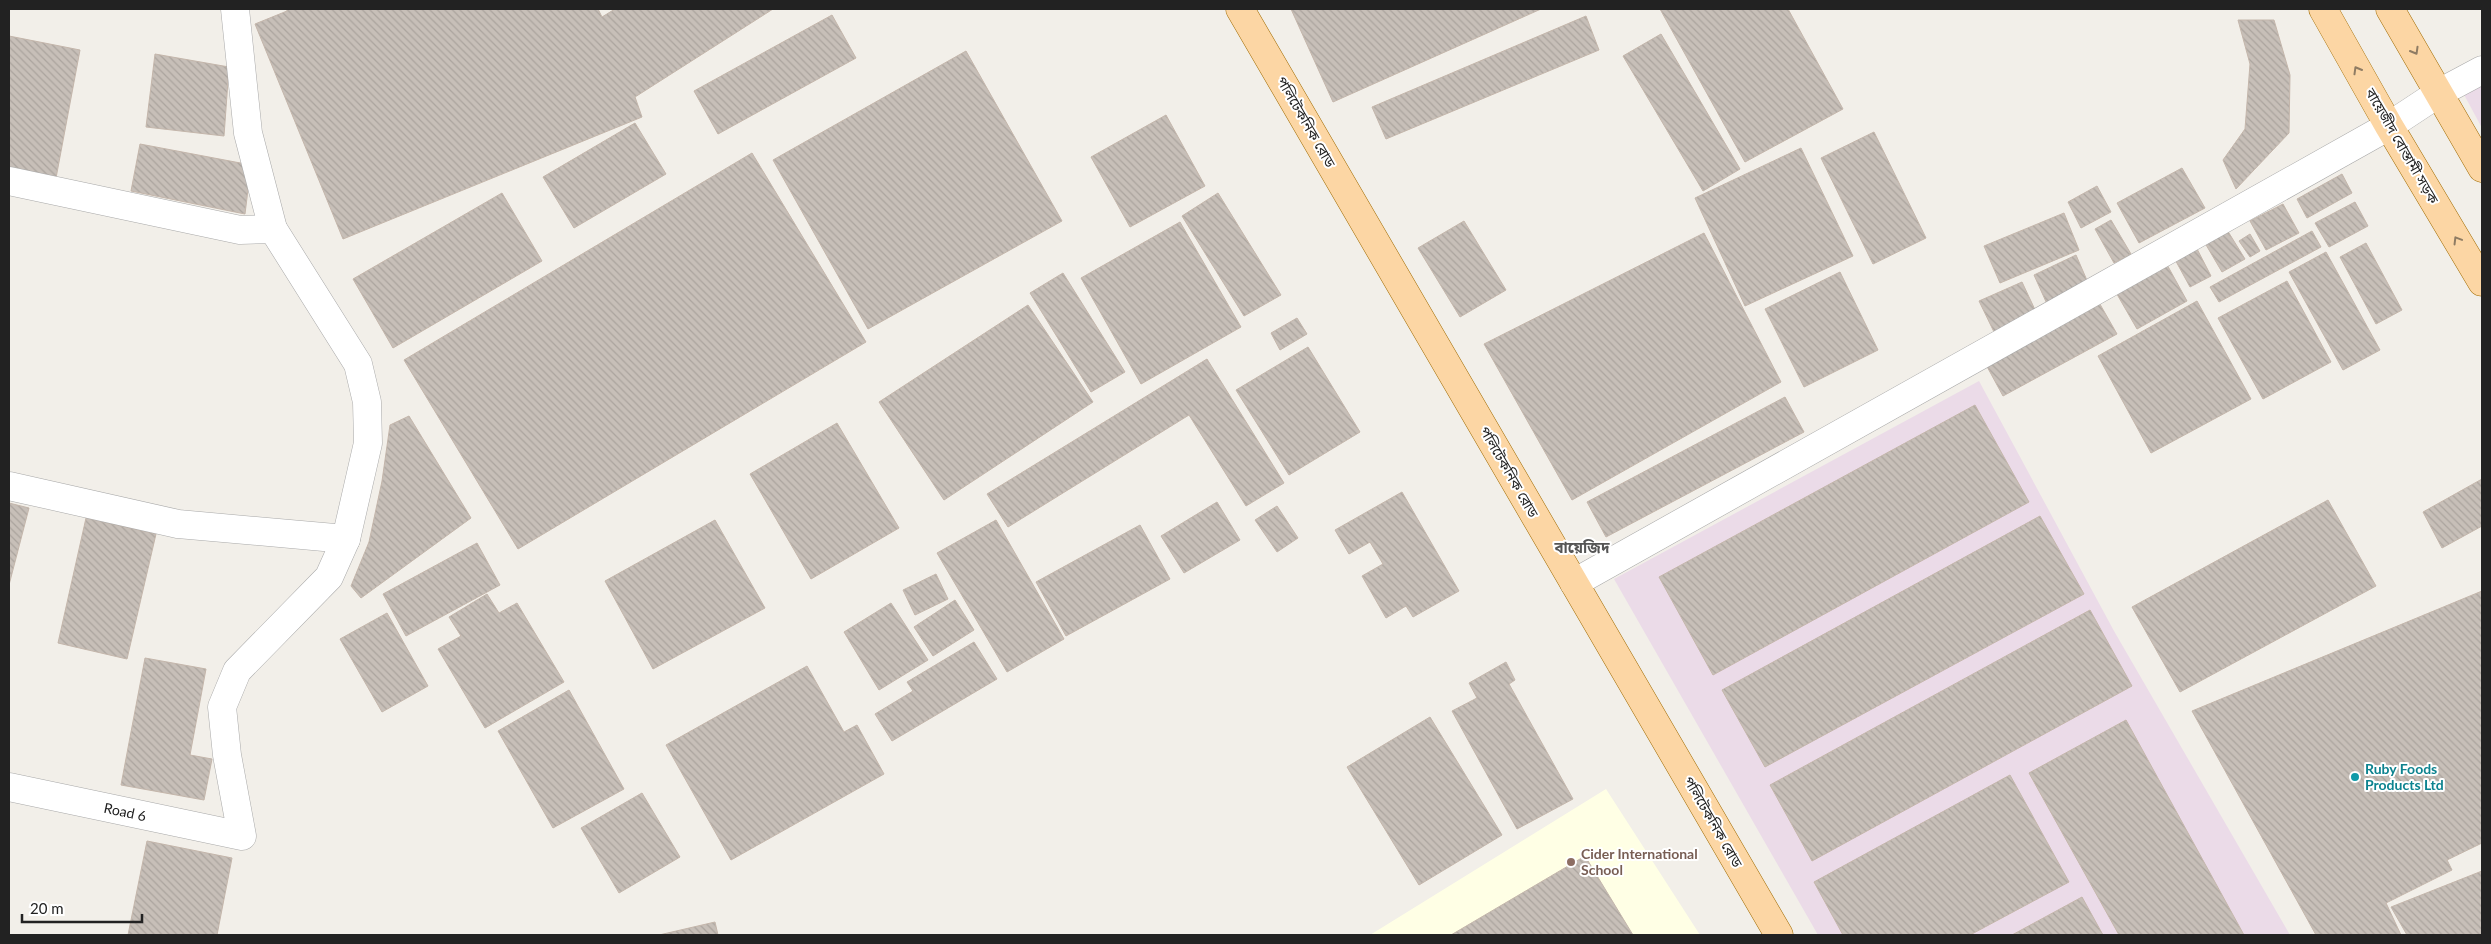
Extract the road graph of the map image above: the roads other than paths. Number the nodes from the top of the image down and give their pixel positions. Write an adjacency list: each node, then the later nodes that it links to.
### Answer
1 (234, 9): 10 (street)
2 (1240, 9): 14 (main road, পলিটেকনিক রোড)
3 (2323, 9): 7 (main road, বায়েজীদ বোস্তামী সড়ক, one-way to 3)
4 (2390, 9): 6 (main road, one-way to 6)
5 (2482, 70): 6 (street)
6 (2439, 93): 7 (street); 8 (main road)
7 (2389, 126): 11 (main road, বায়েজীদ বোস্তামী সড়ক, one-way to 7); 14 (street)
8 (2482, 168)
9 (9, 181): 10 (street)
10 (273, 229): 13 (street)
11 (2482, 282)
12 (9, 486): 13 (street)
13 (346, 539): 15 (street, Road 6)
14 (1574, 583): 16 (main road, পলিটেকনিক রোড)
15 (9, 787)
16 (1779, 935)

